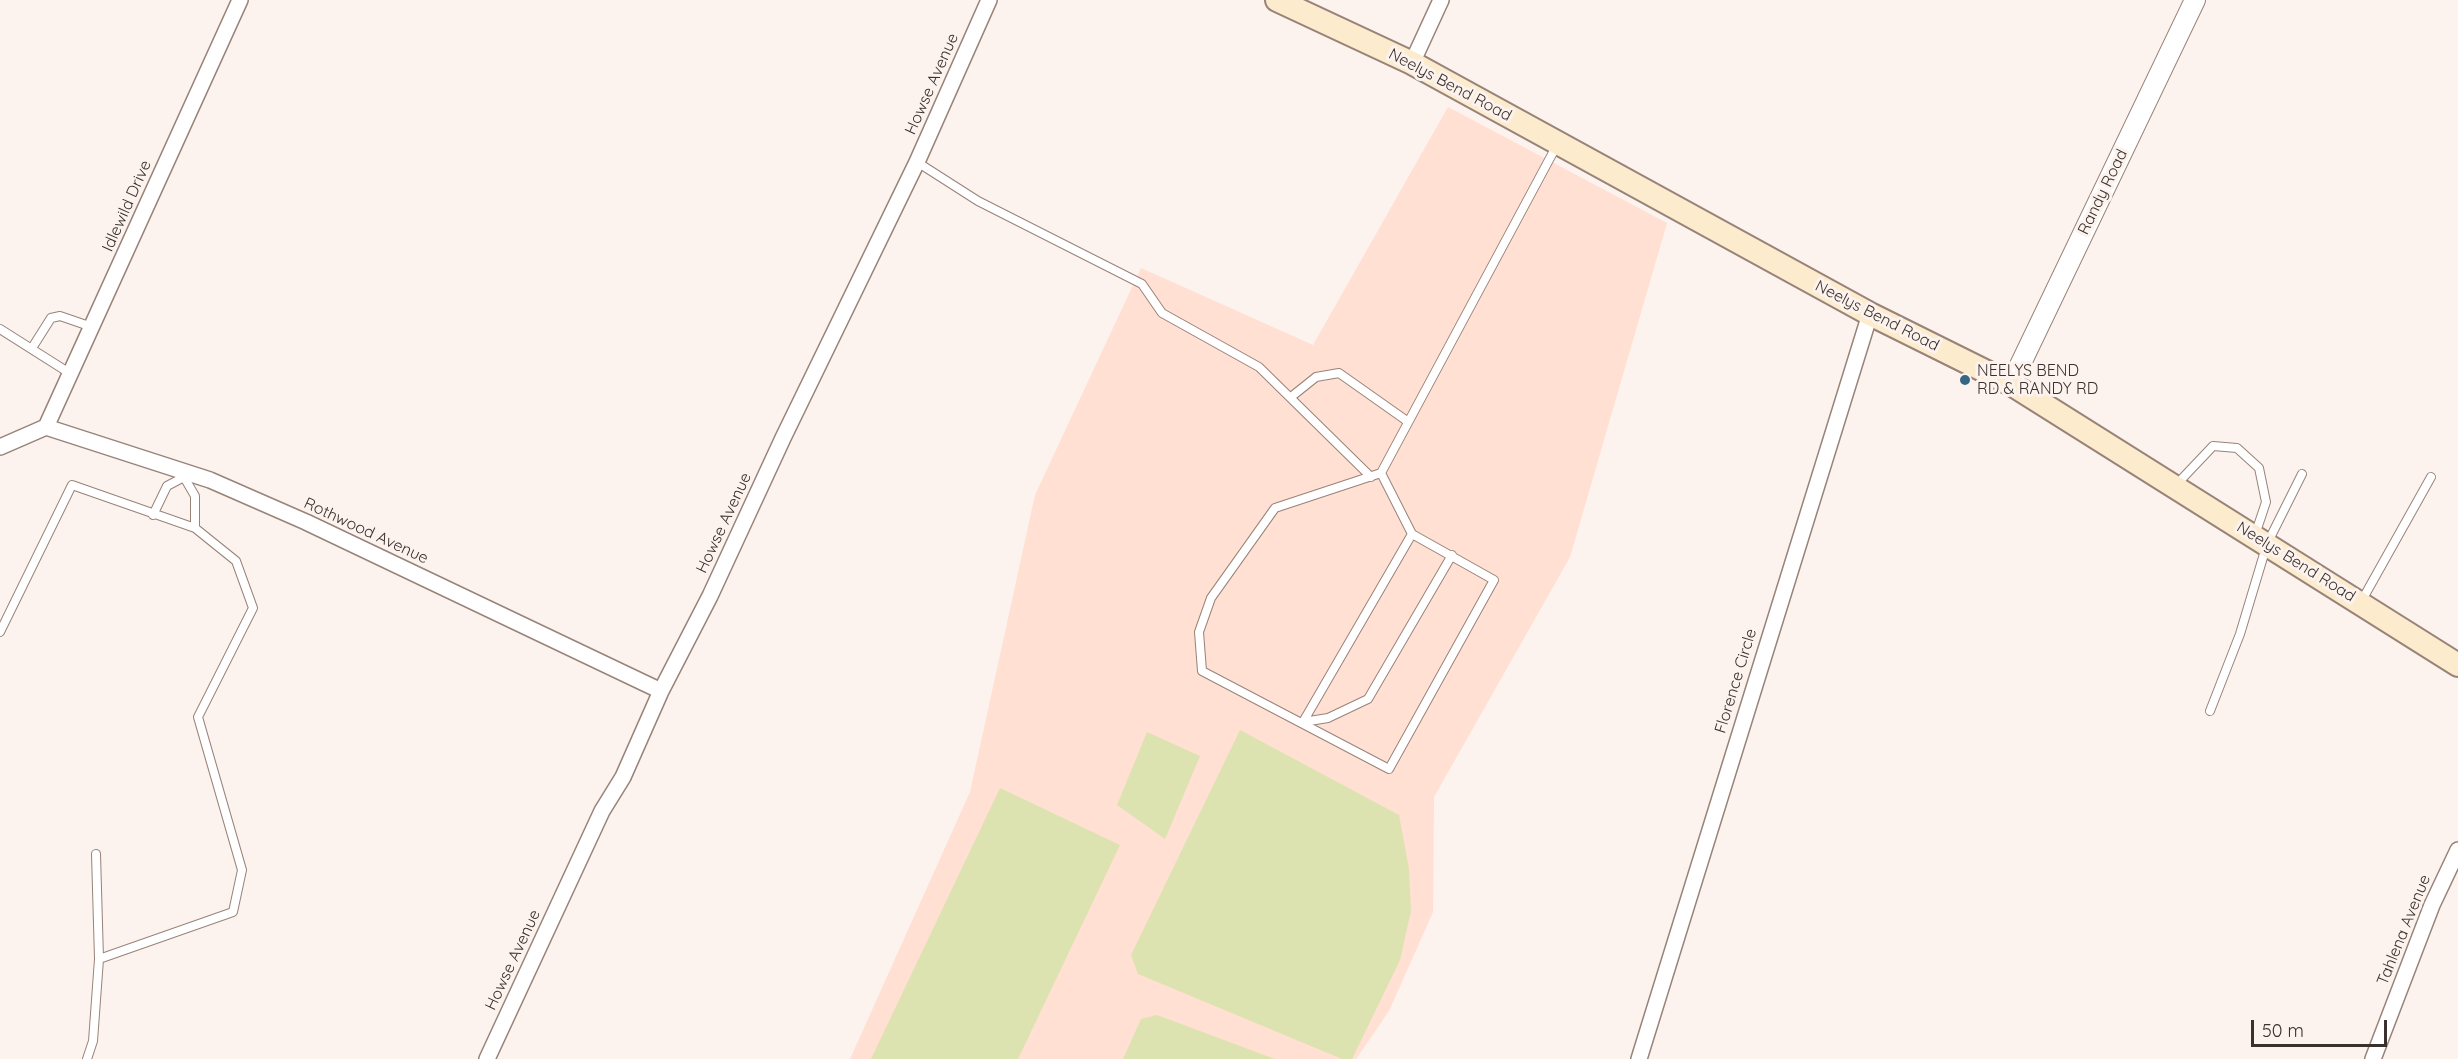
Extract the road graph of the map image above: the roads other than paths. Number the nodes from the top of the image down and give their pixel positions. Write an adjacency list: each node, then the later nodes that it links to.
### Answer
1 (240, 0): 10 (street, Idlewild Drive)
2 (989, 0): 8 (street, Howse Avenue)
3 (1277, 0): 6 (main road, Neelys Bend Road)
4 (1441, 0): 6 (street)
5 (2195, 0): 14 (street, Randy Road)
6 (1412, 63): 7 (main road, Neelys Bend Road)
7 (1558, 143): 9 (main road, Neelys Bend Road); 16 (lane)
8 (917, 162): 15 (lane); 33 (street, Howse Avenue)
9 (1870, 314): 14 (main road, Neelys Bend Road); 41 (street, Florence Circle)
10 (92, 327): 12 (lane); 13 (street, Idlewild Drive)
11 (0, 329): 12 (lane)
12 (32, 348): 13 (lane)
13 (71, 374): 17 (street, Idlewild Drive)
14 (2011, 384): 24 (main road, Neelys Bend Road)
15 (1291, 397): 16 (lane); 22 (lane)
16 (1407, 421): 19 (lane)
17 (46, 427): 18 (street); 20 (street, Rothwood Avenue)
18 (0, 447)
19 (1381, 473): 22 (lane); 27 (lane)
20 (184, 474): 25 (lane); 26 (lane); 33 (street, Rothwood Avenue)
21 (2302, 474): 28 (lane)
22 (1371, 477): 35 (lane)
23 (2431, 477): 30 (lane)
24 (2176, 486): 28 (main road, Neelys Bend Road); 28 (lane)
25 (153, 515): 26 (lane); 31 (lane)
26 (195, 528): 38 (lane)
27 (1412, 534): 29 (lane); 35 (lane)
28 (2261, 540): 30 (main road, Neelys Bend Road); 34 (lane)
29 (1452, 555): 35 (lane); 35 (lane)
30 (2360, 603): 32 (main road, Neelys Bend Road)
31 (0, 632)
32 (2458, 665)
33 (661, 691): 40 (street, Howse Avenue)
34 (2210, 711)
35 (1303, 722)
36 (2458, 850): 42 (street, Tahlena Avenue)
37 (96, 854): 38 (lane)
38 (99, 959): 39 (lane)
39 (87, 1059)
40 (487, 1059)
41 (1639, 1059)
42 (2373, 1059)

